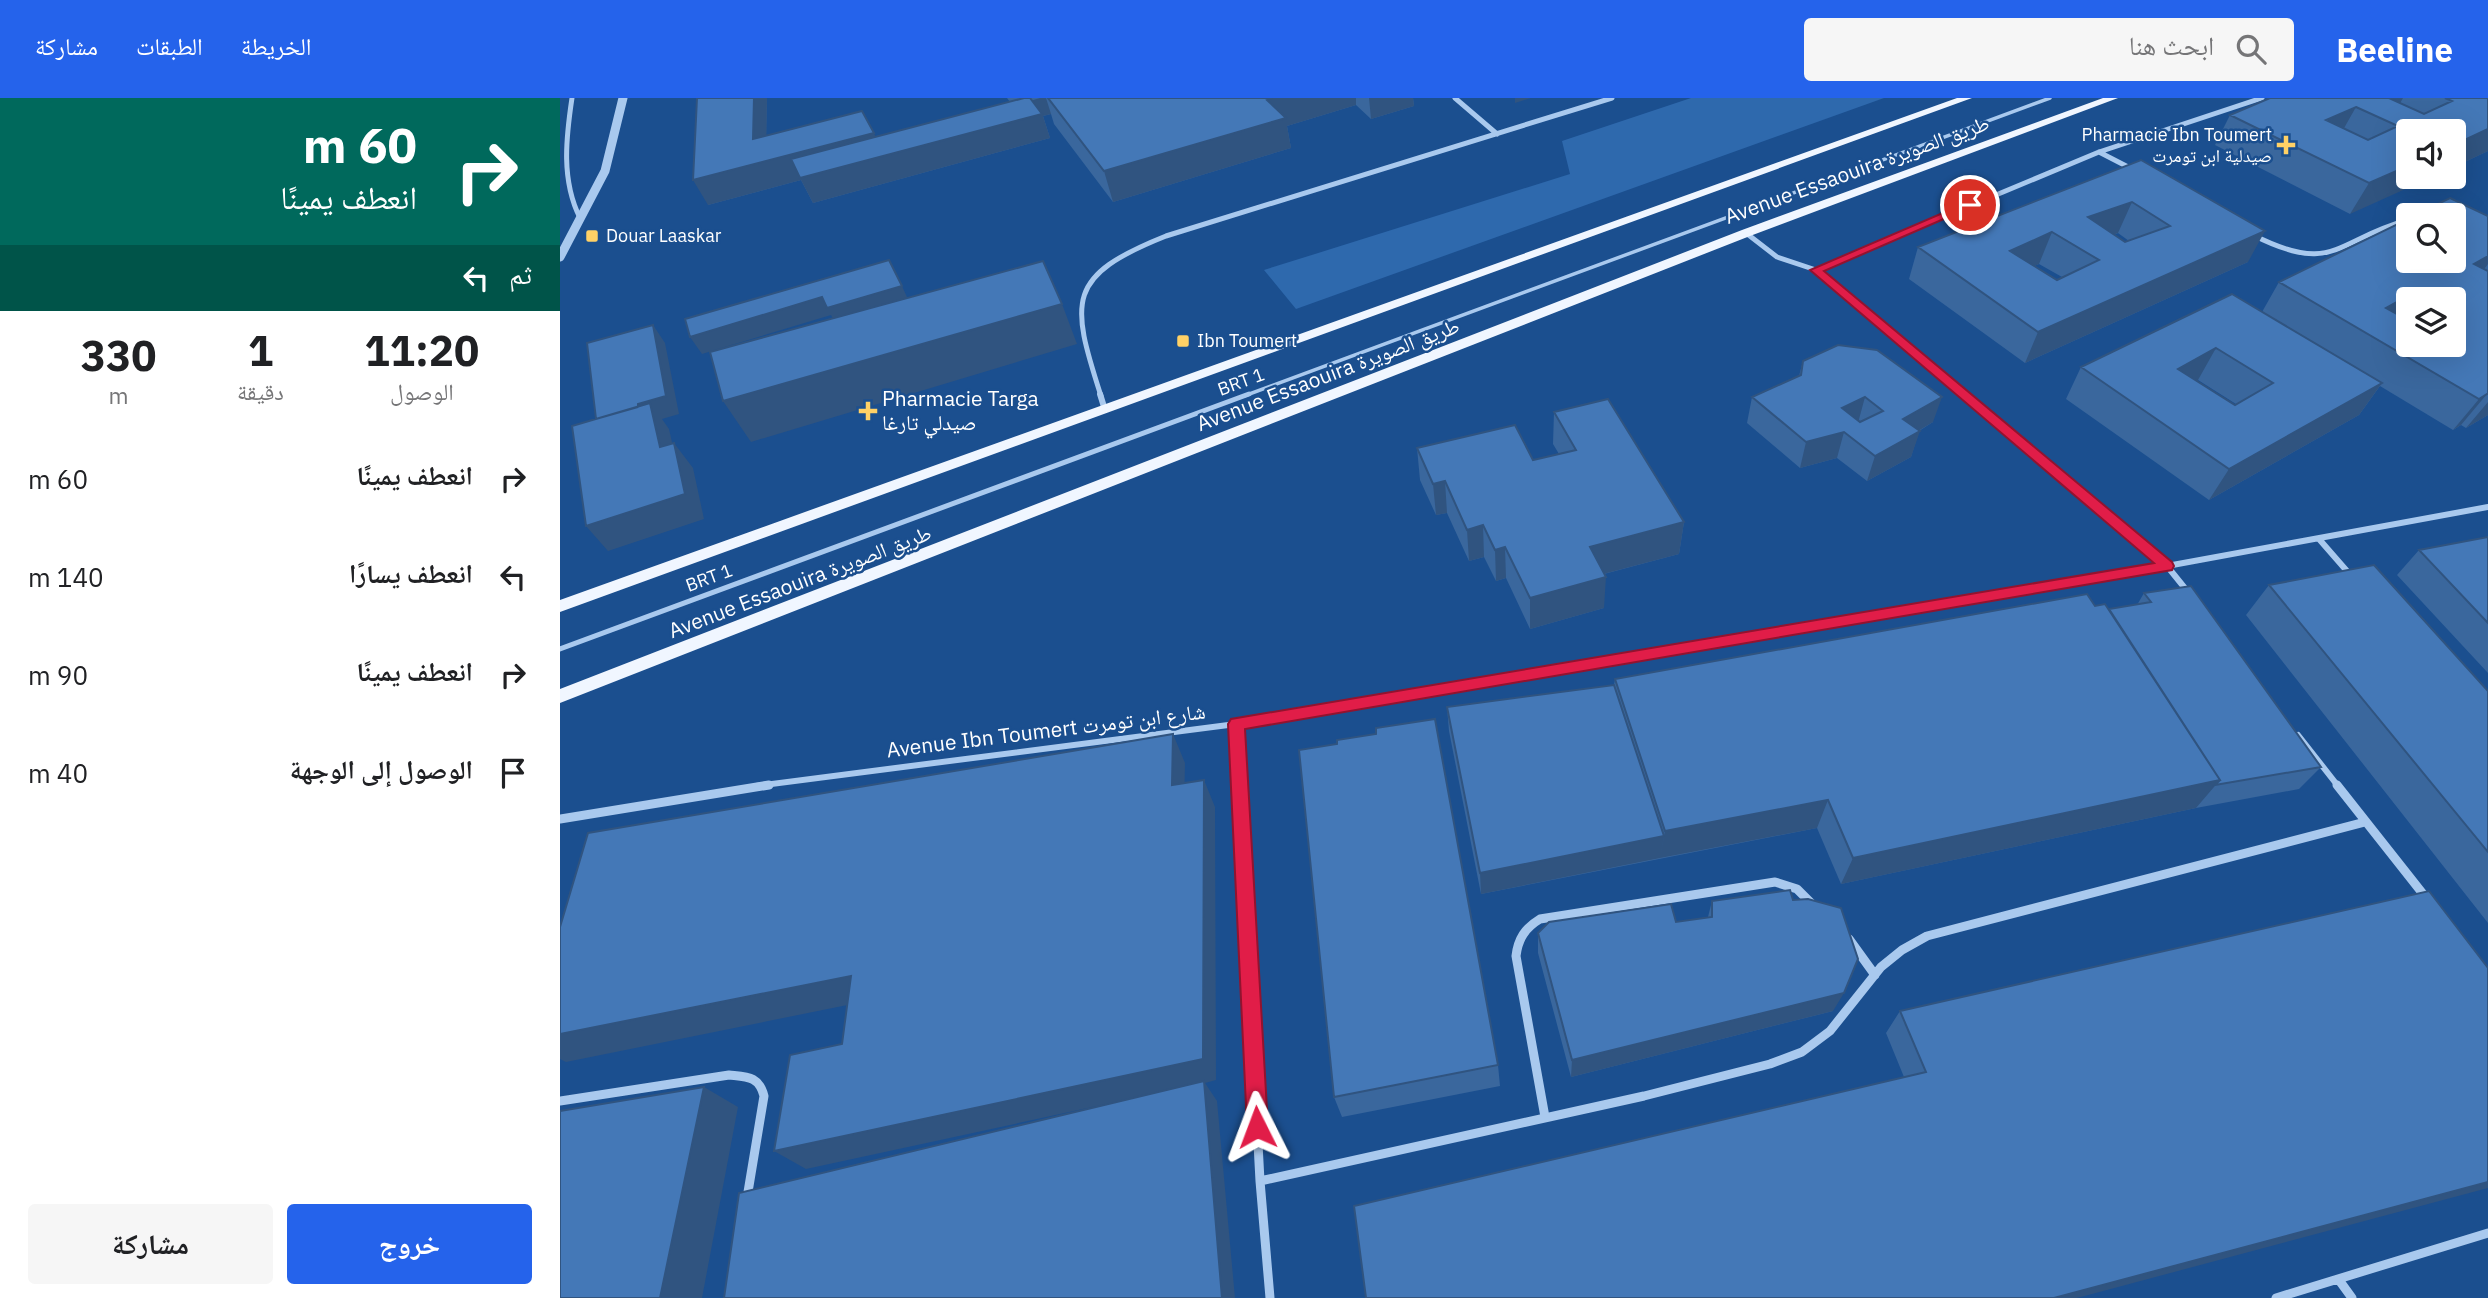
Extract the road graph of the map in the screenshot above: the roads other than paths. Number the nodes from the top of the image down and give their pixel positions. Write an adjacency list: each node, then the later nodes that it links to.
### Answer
1 (572, 98): 12 (street)
2 (623, 98): 12 (street)
3 (1455, 98): 9 (street)
4 (1612, 98): 9 (street)
5 (1967, 98): 18 (main road, Avenue Essaouira طريق الصويرة)
6 (2050, 98): 25 (lane, BRT 1)
7 (2113, 98): 15 (main road, Avenue Essaouira طريق الصويرة)
8 (2262, 98): 10 (street)
9 (1497, 134): 18 (street)
10 (2099, 152): 11 (street); 17 (street)
11 (2136, 172)
12 (580, 218): 16 (street)
13 (2396, 225): 14 (street)
14 (2242, 229)
15 (1746, 233): 17 (street); 26 (main road, Avenue Essaouira طريق الصويرة)
16 (560, 257)
17 (1816, 270): 21 (street)
18 (1105, 410): 24 (main road, Avenue Essaouira طريق الصويرة)
19 (2488, 508): 20 (street, Avenue Ibn Toumert شارع ابن تومرت)
20 (2319, 539): 21 (street, Avenue Ibn Toumert شارع ابن تومرت); 22 (street)
21 (2167, 566): 23 (street); 27 (street, Avenue Ibn Toumert شارع ابن تومرت)
22 (2356, 581)
23 (2192, 598)
24 (560, 606)
25 (560, 649)
26 (560, 696)
27 (1236, 724): 29 (street, Avenue Ibn Toumert شارع ابن تومرت); 37 (street)
28 (2291, 726): 30 (street)
29 (560, 819)
30 (2365, 822): 31 (street); 34 (street)
31 (2431, 904)
32 (1821, 908): 36 (street)
33 (1844, 932): 34 (street)
34 (1875, 975): 36 (street)
35 (560, 1101): 38 (street)
36 (1545, 1117): 37 (street)
37 (1260, 1181): 41 (street)
38 (746, 1208)
39 (2488, 1233): 40 (street)
40 (2339, 1280): 42 (street); 43 (street)
41 (1270, 1298)
42 (2276, 1298)
43 (2351, 1298)

